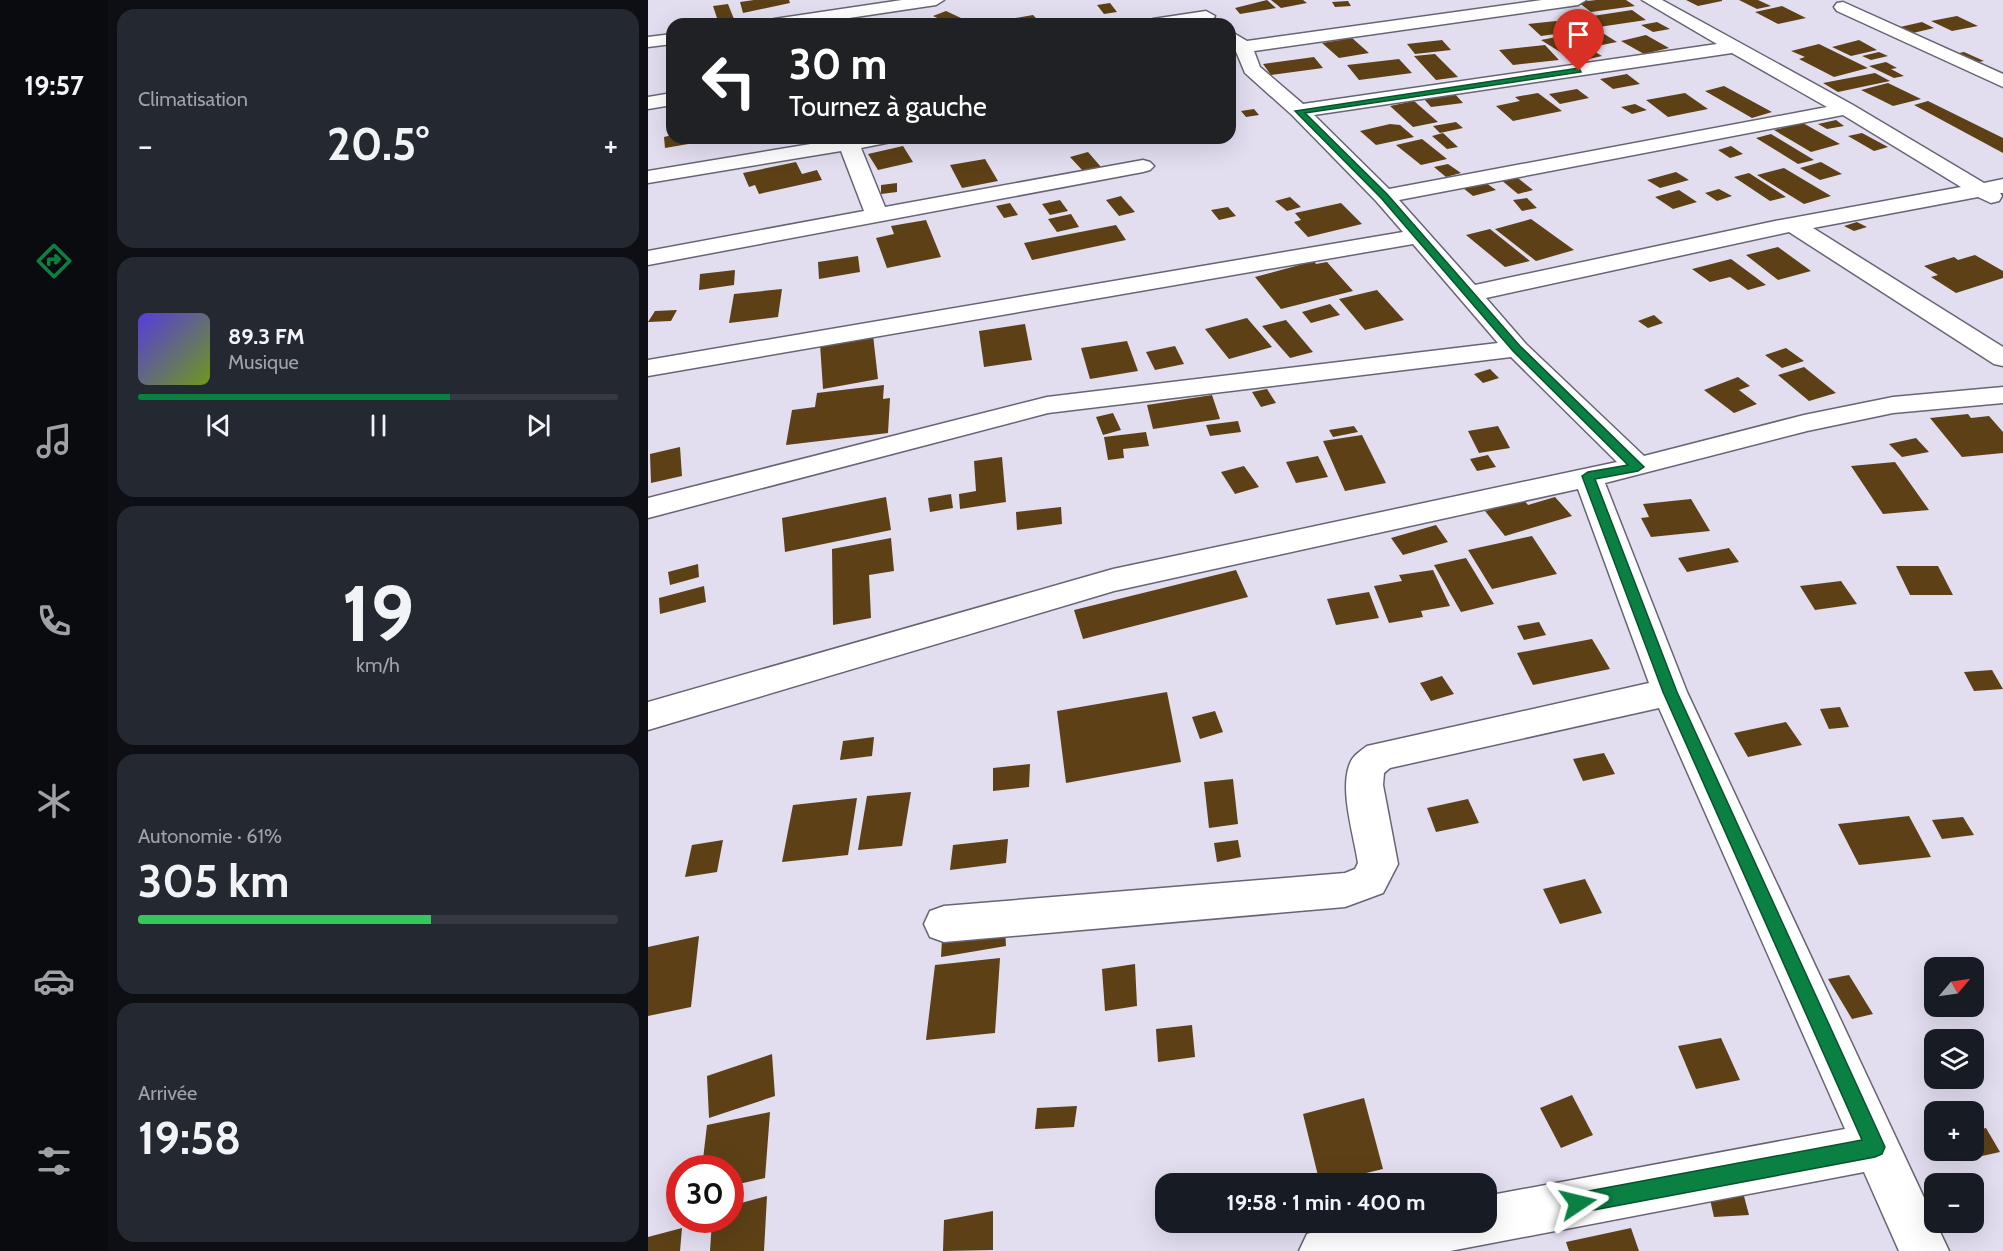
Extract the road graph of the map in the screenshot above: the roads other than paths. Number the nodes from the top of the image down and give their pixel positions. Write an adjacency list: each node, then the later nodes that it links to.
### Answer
1 (936, 0): 6 (street)
2 (1193, 0): 7 (street)
3 (1578, 0): 11 (street)
4 (1650, 0): 10 (street)
5 (1843, 7): 12 (street)
6 (814, 18)
7 (1208, 18)
8 (666, 40): 9 (street)
9 (648, 42)
10 (1737, 47): 15 (street); 16 (street)
11 (1239, 57): 16 (street)
12 (2003, 81)
13 (666, 100): 14 (street)
14 (648, 103)
15 (1846, 109): 20 (street); 21 (street)
16 (1299, 111): 21 (street)
17 (849, 144): 19 (street); 23 (street)
18 (1143, 166): 23 (street)
19 (648, 177)
20 (1992, 188): 22 (street); 24 (street)
21 (1384, 196): 25 (street)
22 (2003, 202)
23 (877, 216): 26 (street)
24 (1793, 225): 27 (street); 29 (street)
25 (1419, 236): 27 (street); 30 (street)
26 (648, 258)
27 (1468, 294): 28 (street)
28 (1517, 349): 32 (street); 34 (street)
29 (2003, 358)
30 (648, 368)
31 (2003, 395): 32 (street)
32 (1638, 467): 33 (street)
33 (1588, 476): 35 (street); 36 (street)
34 (648, 508)
35 (1670, 692): 37 (street); 38 (street)
36 (648, 716)
37 (944, 924)
38 (1875, 1147): 39 (street); 42 (street)
39 (1497, 1218)
40 (1418, 1233): 41 (street)
41 (1324, 1251)
42 (1924, 1251)

